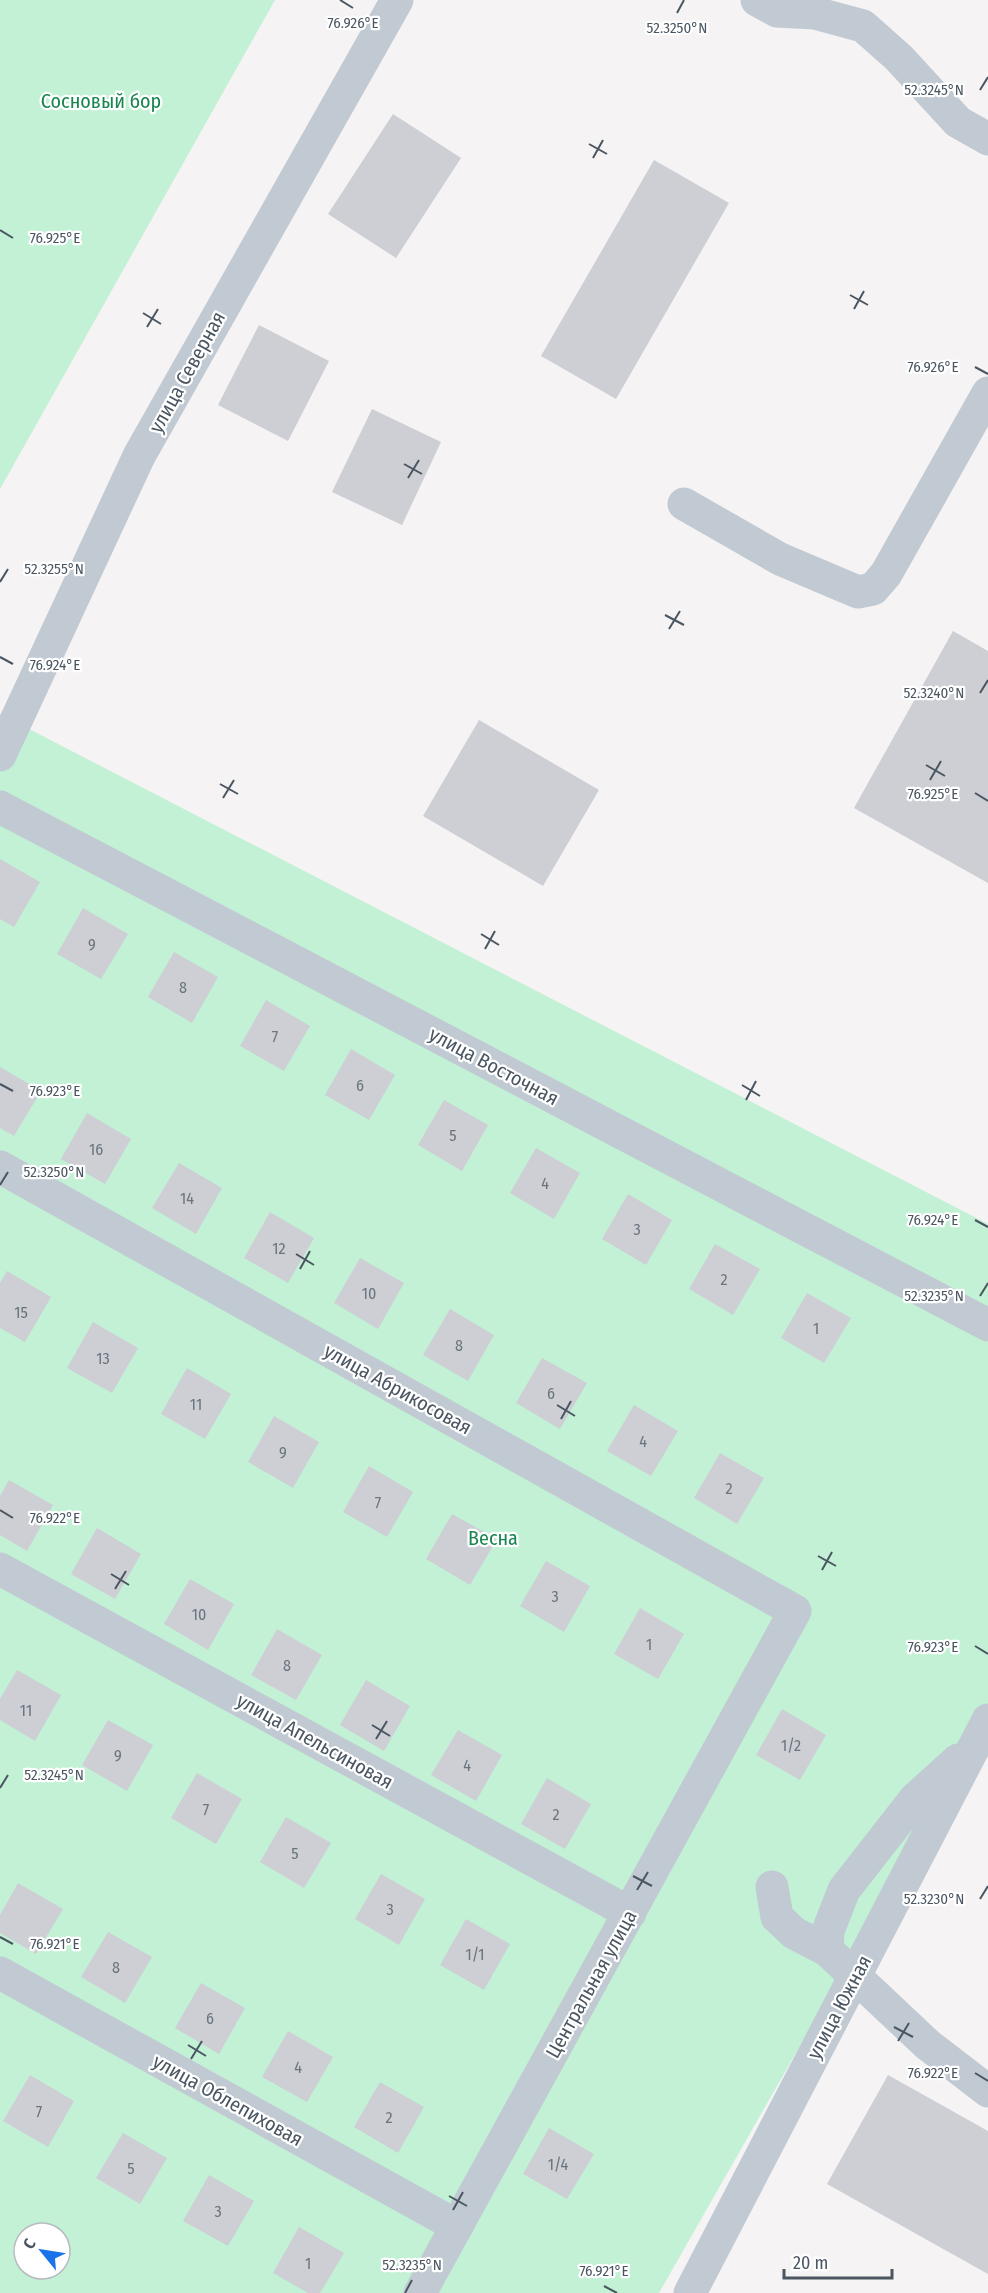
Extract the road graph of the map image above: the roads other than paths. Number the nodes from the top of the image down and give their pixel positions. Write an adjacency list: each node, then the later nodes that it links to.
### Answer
1 (397, 0): 6 (street, улица Северная)
2 (757, 0): 3 (street)
3 (988, 139)
4 (988, 393): 5 (street)
5 (684, 504)
6 (0, 755)
7 (0, 807): 9 (street, улица Восточная)
8 (0, 1167): 11 (street, улица Абрикосовая)
9 (988, 1325)
10 (0, 1569): 14 (street, улица Апельсиновая)
11 (795, 1611): 14 (street, Центральная улица)
12 (982, 1733): 15 (street); 17 (street, улица Южная)
13 (772, 1887): 15 (street)
14 (630, 1913): 19 (street, Центральная улица)
15 (827, 1950): 17 (street)
16 (0, 1973): 19 (street, улица Облепиховая)
17 (854, 1978): 18 (street); 21 (street, улица Южная)
18 (988, 2091)
19 (457, 2226): 20 (street, Центральная улица)
20 (420, 2293)
21 (690, 2293)

